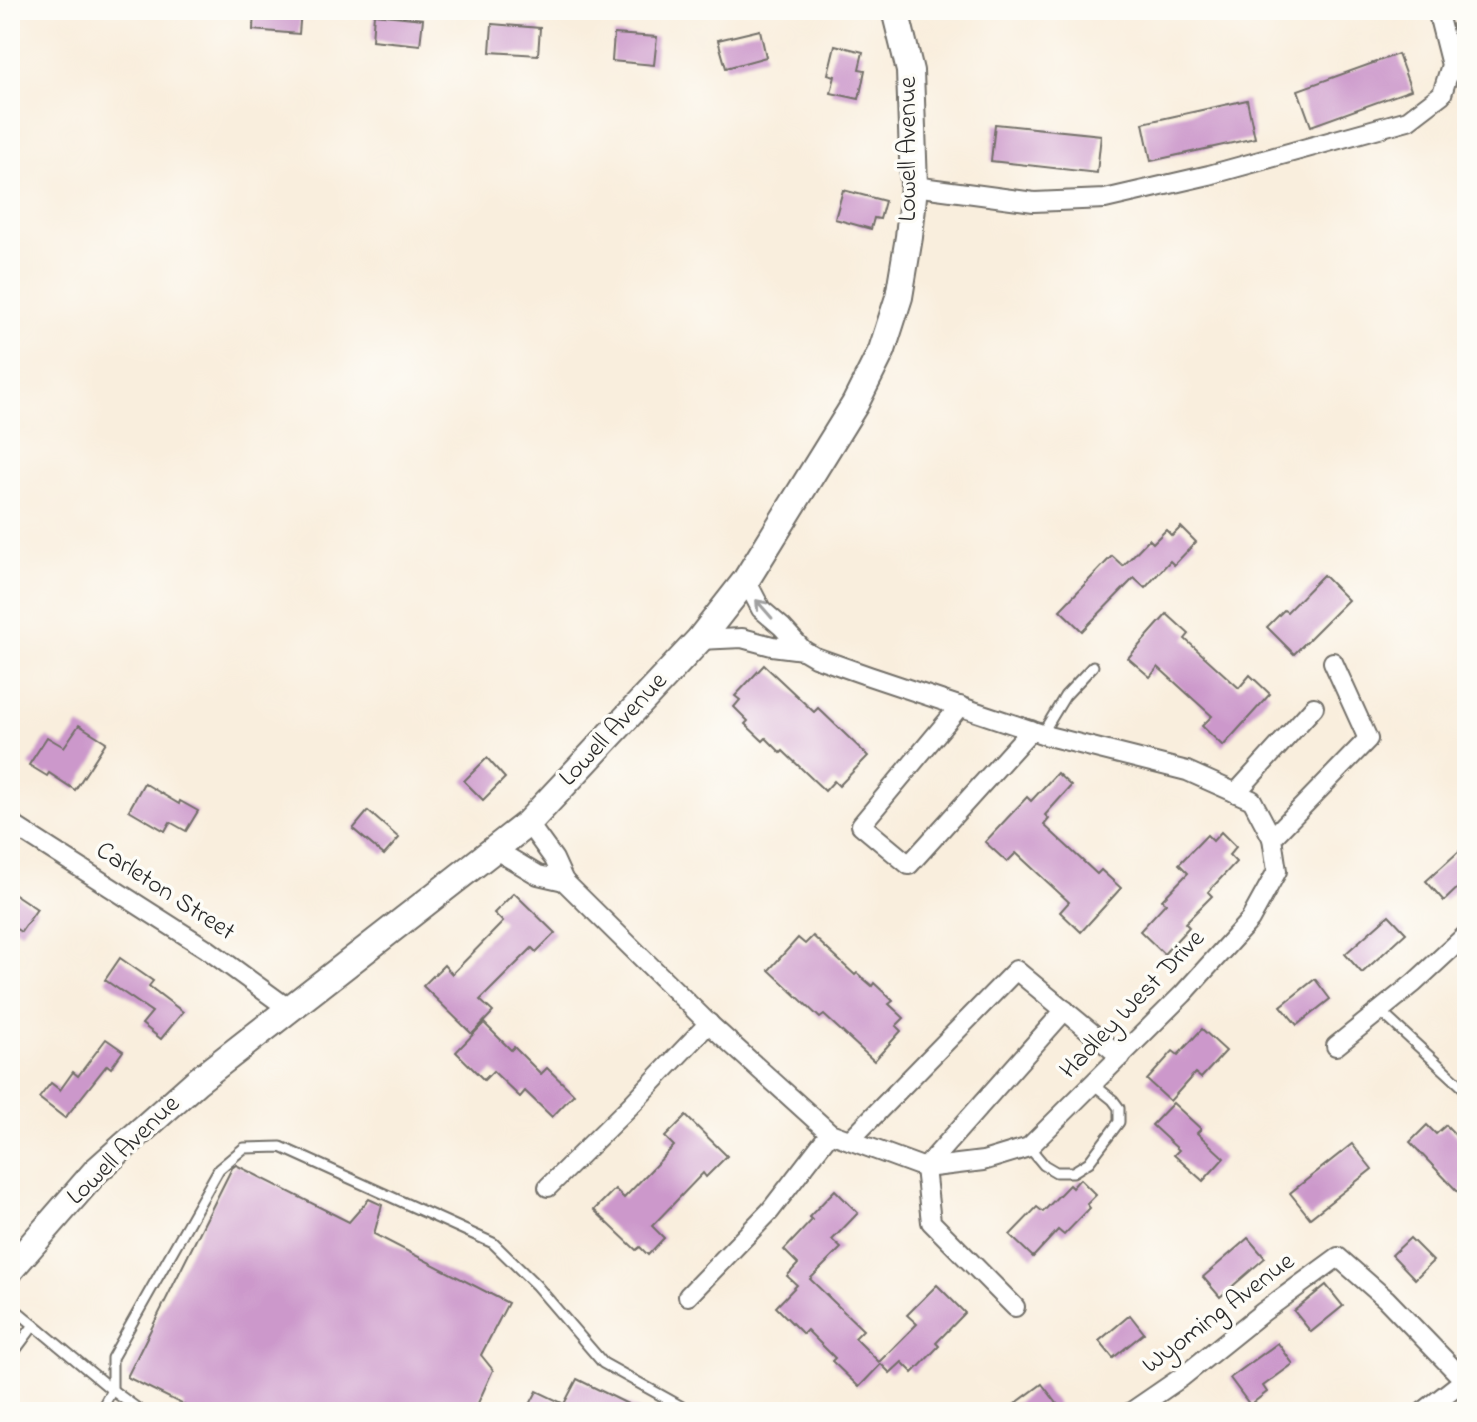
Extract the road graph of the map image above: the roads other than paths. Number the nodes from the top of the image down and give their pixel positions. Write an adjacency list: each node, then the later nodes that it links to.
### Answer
1 (895, 10): 3 (main road, Lowell Avenue)
2 (1437, 10): 3 (street)
3 (914, 186): 4 (main road, Lowell Avenue)
4 (746, 580): 5 (main road, Lowell Avenue); 6 (street, Hadley West Drive, one-way to 4)
5 (699, 640): 6 (street, Hadley West Drive); 14 (main road, Lowell Avenue)
6 (803, 650): 9 (street, Hadley West Drive)
7 (1333, 662): 15 (street)
8 (1093, 666): 11 (lane)
9 (960, 706): 11 (street, Hadley West Drive); 11 (street)
10 (1314, 707): 12 (street)
11 (1036, 732): 12 (street, Hadley West Drive)
12 (1236, 793): 15 (street, Hadley West Drive)
13 (10, 823): 19 (street, Carleton Street)
14 (528, 823): 16 (main road, Lowell Avenue); 17 (street, Hadley West Drive)
15 (1272, 838): 24 (street, Hadley West Drive)
16 (496, 850): 17 (street, Hadley West Drive); 19 (main road, Lowell Avenue)
17 (564, 881): 22 (street, Hadley West Drive)
18 (1467, 934): 21 (street)
19 (289, 1009): 32 (main road, Lowell Avenue)
20 (1065, 1010): 24 (street); 28 (street); 30 (street)
21 (1380, 1011): 23 (street); 26 (lane)
22 (709, 1023): 27 (street, Hadley West Drive); 31 (street)
23 (1336, 1046)
24 (1121, 1057): 25 (street, Hadley West Drive)
25 (1093, 1084): 29 (street, Hadley West Drive); 29 (lane)
26 (1467, 1091)
27 (830, 1133): 28 (street, Hadley West Drive); 33 (street)
28 (850, 1140): 30 (street, Hadley West Drive)
29 (1029, 1147): 30 (street, Hadley West Drive)
30 (925, 1168): 35 (street)
31 (548, 1187)
32 (10, 1270)
33 (688, 1296)
34 (10, 1305): 36 (lane)
35 (1015, 1307)
36 (34, 1325): 37 (lane); 39 (lane)
37 (10, 1357)
38 (1465, 1381): 43 (street, Wyoming Avenue); 44 (street)
39 (112, 1390): 40 (lane); 41 (lane); 42 (lane)
40 (100, 1412)
41 (142, 1412)
42 (691, 1412)
43 (1131, 1412)
44 (1423, 1412)

